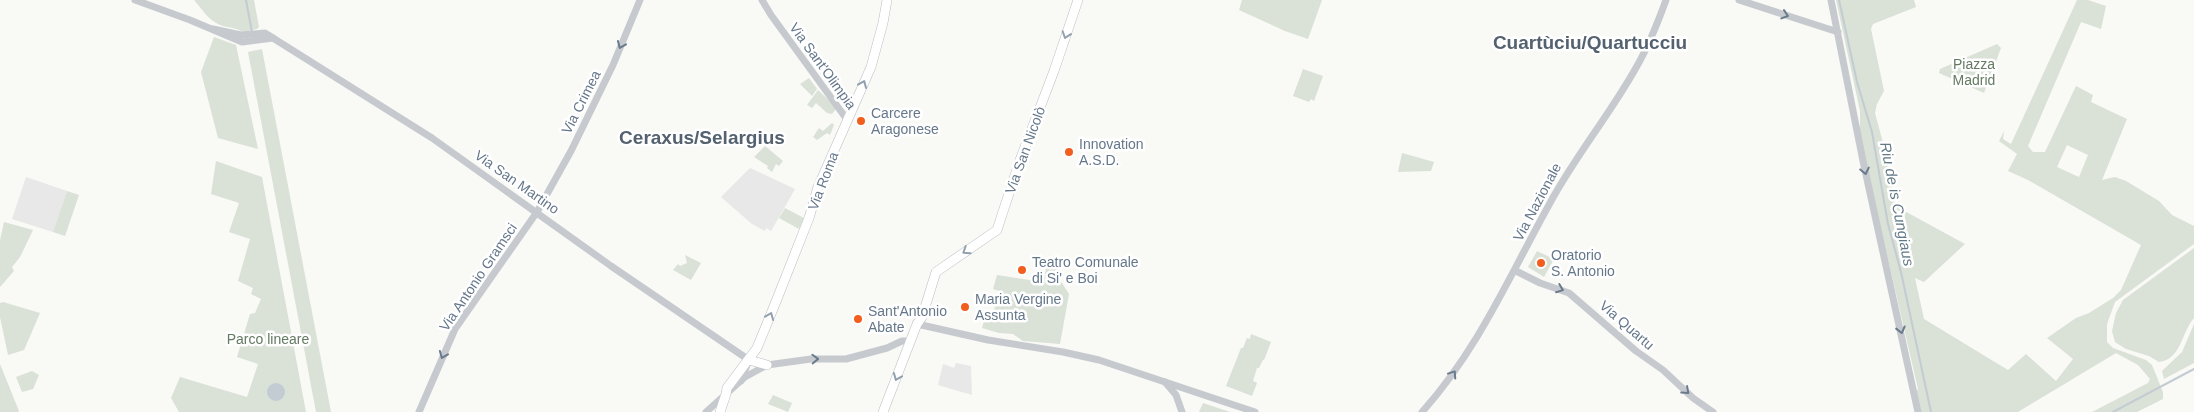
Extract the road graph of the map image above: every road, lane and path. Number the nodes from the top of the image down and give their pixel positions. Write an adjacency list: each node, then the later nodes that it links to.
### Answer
1 (135, 0): 11 (street, Via San Martino)
2 (640, 0): 11 (street, Via Crimea, one-way to 11)
3 (762, 0): 10 (street, Via Sant'Olimpia)
4 (887, 0): 10 (main road, Via Roma, one-way to 4)
5 (1078, 0): 13 (main road, Via San Nicolò, one-way to 13)
6 (1666, 0): 12 (street, Via Nazionale)
7 (1739, 0): 9 (street, one-way to 9)
8 (1831, 0): 9 (street)
9 (1838, 32): 28 (street, one-way to 28)
10 (848, 121): 15 (main road, Via Roma, one-way to 10)
11 (537, 212): 15 (street, Via San Martino); 20 (street, Via Antonio Gramsci, one-way to 20)
12 (1516, 271): 26 (street, Via Nazionale, one-way to 12); 27 (street, Via Quartu, one-way to 27)
13 (917, 324): 14 (main road); 18 (street)
14 (911, 341): 16 (street, one-way to 14); 23 (main road, one-way to 23)
15 (749, 360): 16 (main road); 17 (street); 19 (main road, Via Roma)
16 (767, 365): 17 (street)
17 (741, 381): 19 (street)
18 (1166, 382): 24 (street); 25 (street)
19 (726, 394): 21 (street); 22 (main road, Via Roma)
20 (419, 412)
21 (706, 412)
22 (720, 412)
23 (882, 412)
24 (1182, 412)
25 (1255, 412)
26 (1422, 412)
27 (1713, 412)
28 (1918, 412)

